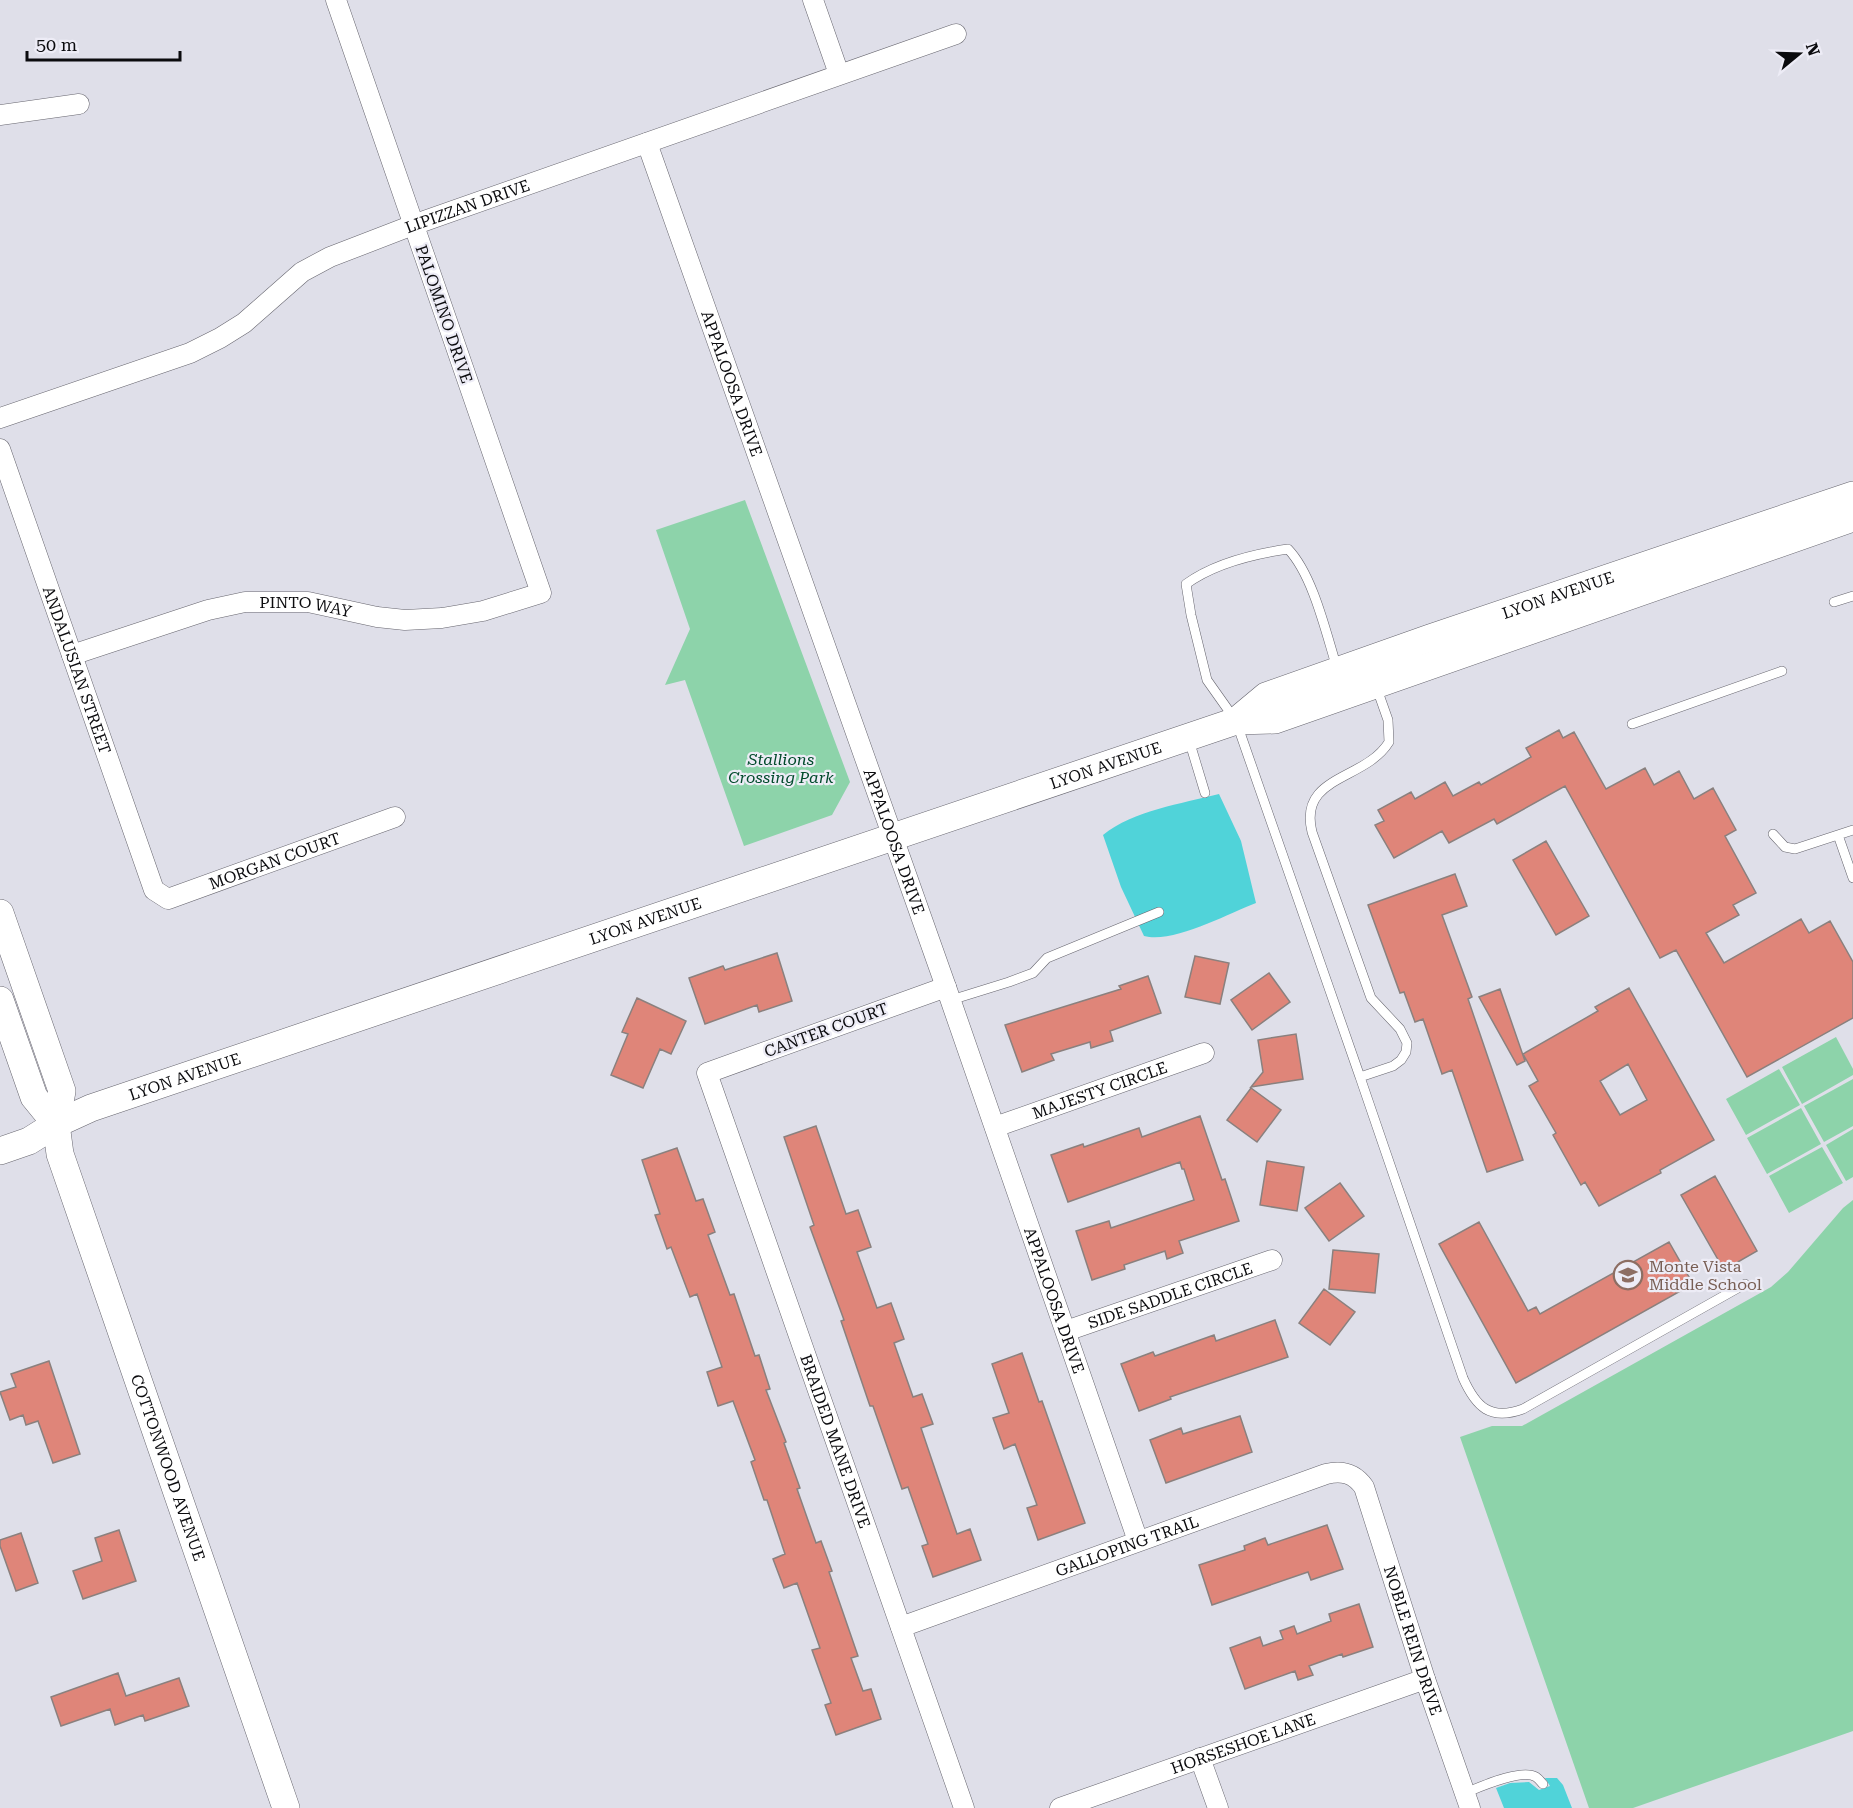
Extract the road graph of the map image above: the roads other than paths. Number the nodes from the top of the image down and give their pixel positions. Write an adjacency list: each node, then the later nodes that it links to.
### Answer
1 (813, 0): 4 (street)
2 (336, 1): 8 (street, PALOMINO DRIVE)
3 (956, 34): 4 (street, LIPIZZAN DRIVE)
4 (839, 74): 7 (street, LIPIZZAN DRIVE)
5 (79, 104): 6 (street)
6 (0, 116)
7 (647, 143): 8 (street, LIPIZZAN DRIVE); 28 (street, APPALOOSA DRIVE)
8 (413, 225): 9 (street, LIPIZZAN DRIVE); 13 (street, PALOMINO DRIVE)
9 (0, 418)
10 (0, 449): 16 (street, ANDALUSIAN STREET)
11 (1853, 495): 17 (street, LYON AVENUE)
12 (1853, 518): 19 (street, LYON AVENUE)
13 (541, 593): 16 (street, PINTO WAY)
14 (1853, 596): 15 (lane)
15 (1834, 602)
16 (72, 656): 30 (street, ANDALUSIAN STREET)
17 (1338, 670): 20 (street, LYON AVENUE); 20 (lane)
18 (1782, 671): 21 (lane)
19 (1376, 685): 20 (street, LYON AVENUE); 37 (lane)
20 (1236, 721): 22 (street, LYON AVENUE); 37 (lane)
21 (1632, 724)
22 (1188, 737): 23 (lane); 28 (street, LYON AVENUE)
23 (1205, 793)
24 (395, 817): 30 (street, MORGAN COURT)
25 (1853, 830): 27 (lane)
26 (1773, 834): 27 (lane)
27 (1838, 835): 29 (lane)
28 (893, 838): 33 (street, APPALOOSA DRIVE); 38 (street, LYON AVENUE)
29 (1853, 878)
30 (154, 890)
31 (1159, 912): 33 (lane)
32 (0, 913): 38 (street, COTTONWOOD AVENUE)
33 (948, 994): 36 (street, CANTER COURT); 39 (street, APPALOOSA DRIVE)
34 (0, 1000): 38 (street)
35 (1204, 1053): 39 (street, MAJESTY CIRCLE)
36 (707, 1073): 46 (street, BRAIDED MANE DRIVE)
37 (1360, 1077): 42 (lane)
38 (56, 1124): 40 (street, LYON AVENUE); 51 (street, COTTONWOOD AVENUE)
39 (995, 1127): 43 (street, APPALOOSA DRIVE)
40 (0, 1151)
41 (1272, 1260): 43 (street, SIDE SADDLE CIRCLE)
42 (1745, 1284)
43 (1066, 1331): 45 (street, APPALOOSA DRIVE)
44 (1352, 1475): 45 (street, GALLOPING TRAIL); 47 (street, NOBLE REIN DRIVE)
45 (1138, 1540): 46 (street, GALLOPING TRAIL)
46 (901, 1627): 52 (street, BRAIDED MANE DRIVE)
47 (1425, 1679): 48 (street, HORSESHOE LANE); 50 (street, NOBLE REIN DRIVE)
48 (1200, 1758): 53 (street, HORSESHOE LANE); 54 (street)
49 (1543, 1784): 50 (lane)
50 (1468, 1800)
51 (286, 1808)
52 (964, 1808)
53 (1060, 1808)
54 (1218, 1808)

